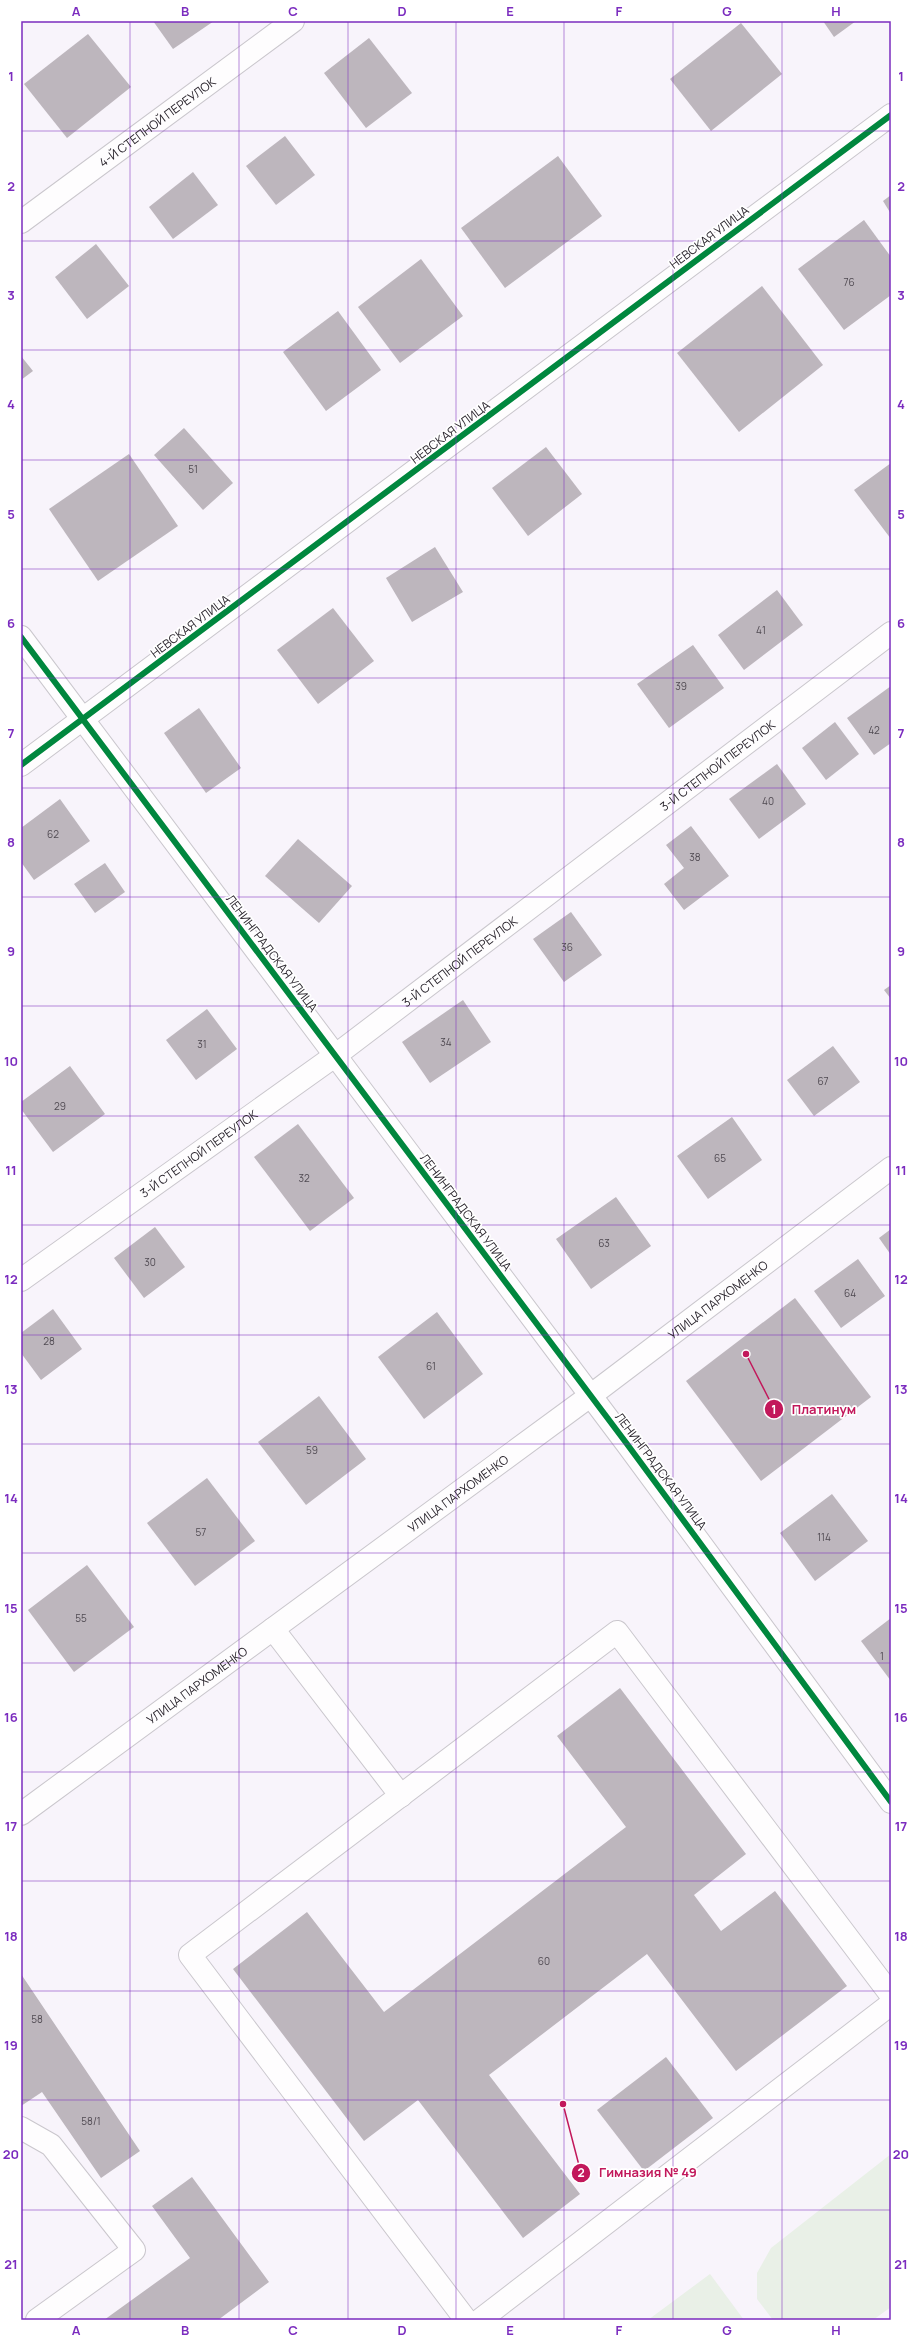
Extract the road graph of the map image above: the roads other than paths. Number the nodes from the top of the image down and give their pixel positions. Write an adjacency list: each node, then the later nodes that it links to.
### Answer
1 (293, 21): 3 (street, 4-Й СТЕПНОЙ ПЕРЕУЛОК)
2 (891, 115): 6 (street, НЕВСКАЯ УЛИЦА)
3 (21, 222)
4 (891, 633): 8 (street, 3-Й СТЕПНОЙ ПЕРЕУЛОК)
5 (21, 637): 6 (street, ЛЕНИНГРАДСКАЯ УЛИЦА)
6 (84, 720): 7 (street, НЕВСКАЯ УЛИЦА); 8 (street, ЛЕНИНГРАДСКАЯ УЛИЦА)
7 (21, 765)
8 (336, 1055): 10 (street, 3-Й СТЕПНОЙ ПЕРЕУЛОК); 11 (street, ЛЕНИНГРАДСКАЯ УЛИЦА)
9 (891, 1168): 11 (street, УЛИЦА ПАРХОМЕНКО)
10 (21, 1280)
11 (590, 1396): 12 (street, УЛИЦА ПАРХОМЕНКО); 14 (street, ЛЕНИНГРАДСКАЯ УЛИЦА)
12 (273, 1629): 13 (street); 15 (street, УЛИЦА ПАРХОМЕНКО)
13 (401, 1796): 16 (street); 20 (street)
14 (891, 1802)
15 (21, 1814)
16 (891, 1995)
17 (891, 2004): 21 (street)
18 (21, 2128): 19 (street)
19 (37, 2320)
20 (466, 2320)
21 (480, 2320)

